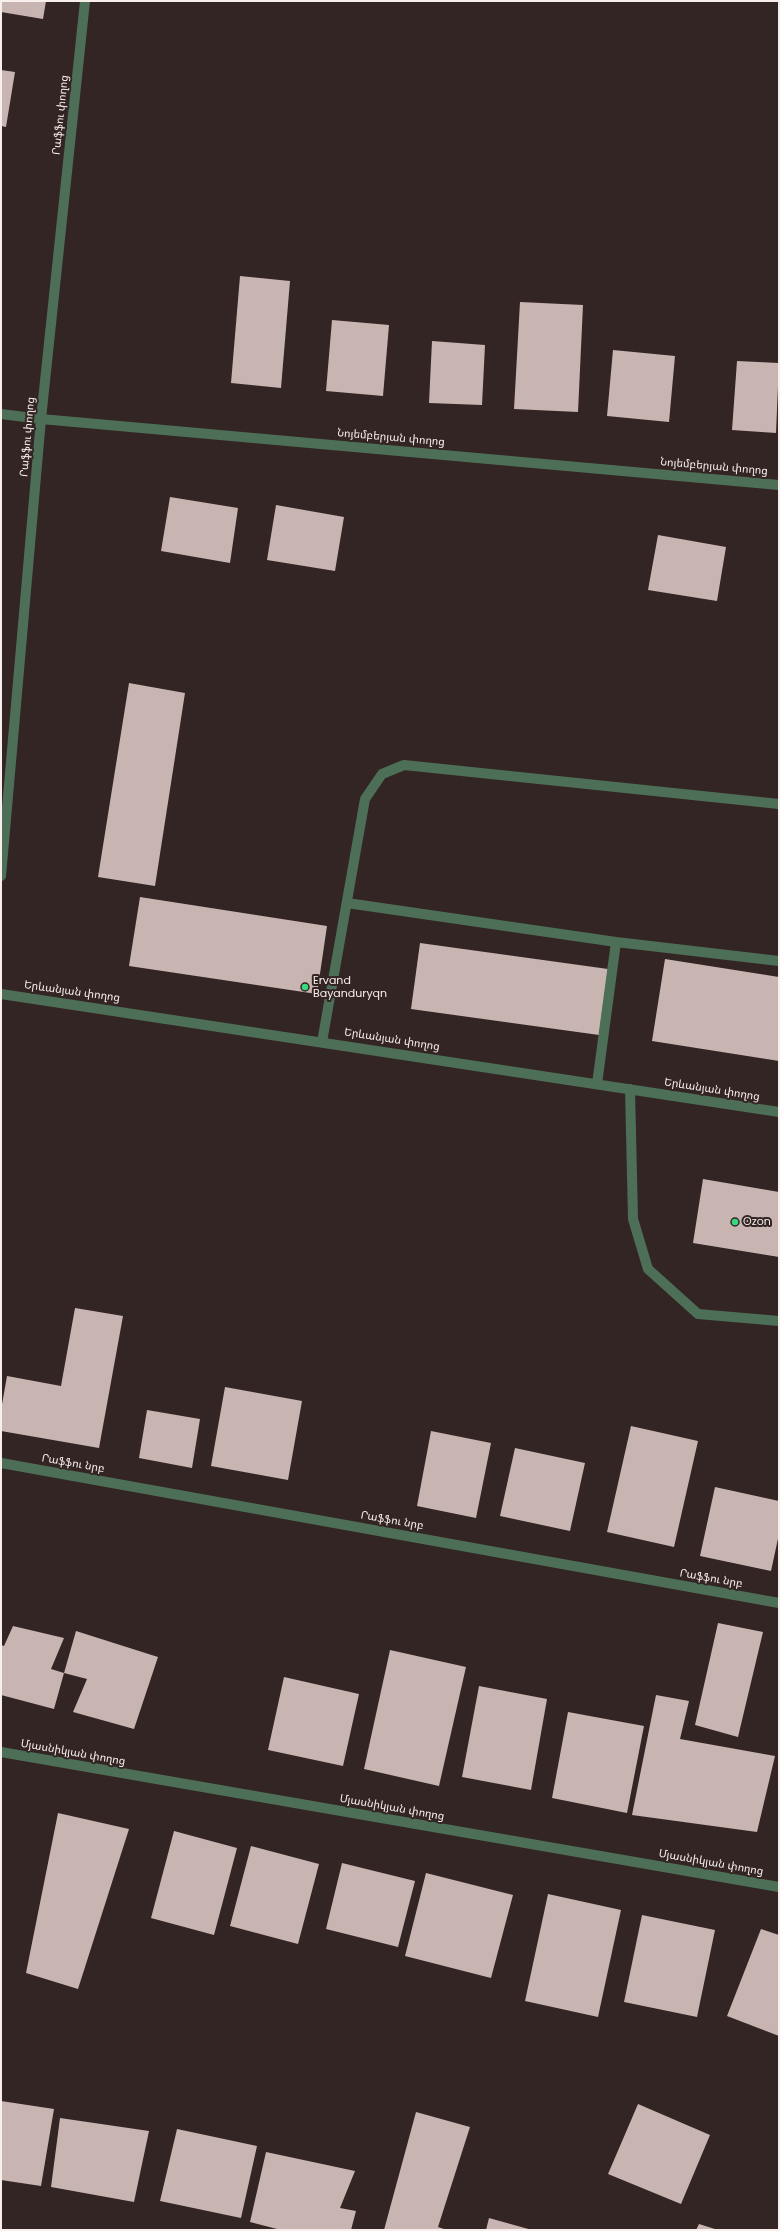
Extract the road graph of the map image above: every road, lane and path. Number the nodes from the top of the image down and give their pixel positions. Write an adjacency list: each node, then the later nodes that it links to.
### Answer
1 (85, 1): 3 (street, Րաֆֆու փողոց)
2 (1, 414): 3 (street, Նոյեմբերյան փողոց)
3 (41, 419): 4 (street, Նոյեմբերյան փողոց); 6 (street, Րաֆֆու փողոց)
4 (779, 485)
5 (779, 804): 7 (street)
6 (1, 876)
7 (347, 903): 8 (street); 11 (street)
8 (616, 942): 9 (street); 12 (street)
9 (779, 961)
10 (1, 994): 11 (street, Երևանյան փողոց)
11 (322, 1042): 12 (street, Երևանյան փողոց)
12 (597, 1084): 13 (street, Երևանյան փողոց)
13 (630, 1089): 14 (street, Երևանյան փողոց); 15 (street)
14 (779, 1112)
15 (779, 1321)
16 (1, 1463): 17 (street, Րաֆֆու նրբ)
17 (779, 1603)
18 (1, 1752): 19 (street, Մյասնիկյան փողոց)
19 (779, 1886)

